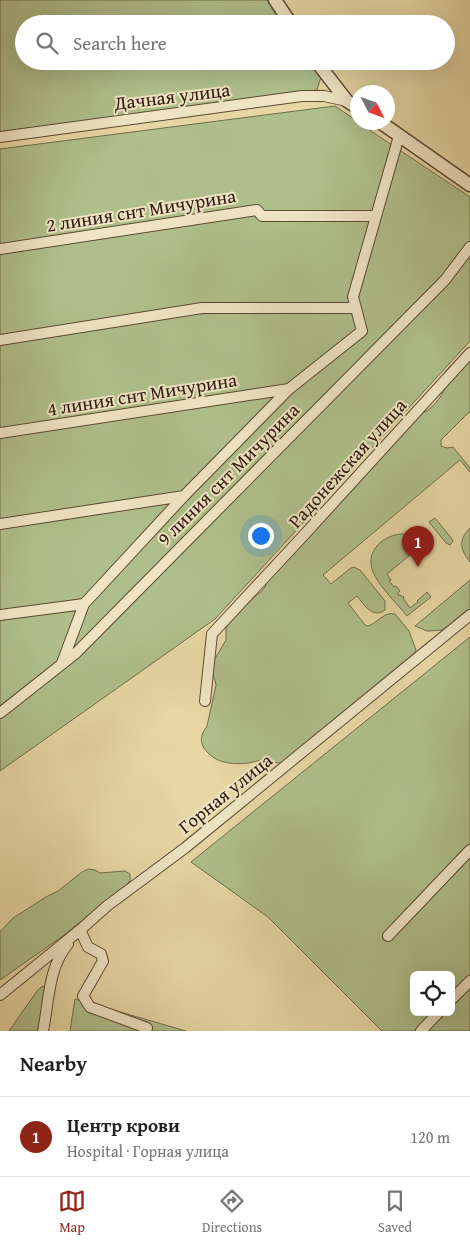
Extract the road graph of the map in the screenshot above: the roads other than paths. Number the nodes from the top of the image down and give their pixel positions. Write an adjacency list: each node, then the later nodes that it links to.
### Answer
1 (275, 0): 2 (street)
2 (285, 15)
3 (324, 70): 4 (street)
4 (350, 102)
5 (350, 103): 8 (street, Дачная улица)
6 (391, 130): 7 (street)
7 (399, 136): 9 (street); 10 (street)
8 (0, 137)
9 (470, 185)
10 (376, 216): 12 (street, 2 линия снт Мичурина); 13 (street)
11 (470, 247): 23 (street, 9 линия снт Мичурина)
12 (0, 249)
13 (356, 308): 14 (street); 16 (street)
14 (0, 340)
15 (470, 353): 24 (street, Радонежская улица)
16 (288, 389): 17 (street, 4 линия снт Мичурина); 18 (street)
17 (0, 433)
18 (184, 496): 19 (street); 20 (street)
19 (0, 524)
20 (84, 604): 21 (street); 23 (street)
21 (0, 615)
22 (470, 615): 27 (street, Горная улица)
23 (62, 664): 25 (street, 9 линия снт Мичурина)
24 (205, 700)
25 (0, 713)
26 (470, 850): 28 (street)
27 (80, 930): 30 (street, Горная улица); 33 (street); 34 (street)
28 (388, 936)
29 (470, 981): 31 (street)
30 (0, 995)
31 (455, 996)
32 (435, 1016): 35 (street)
33 (43, 1031)
34 (146, 1031)
35 (420, 1031)

